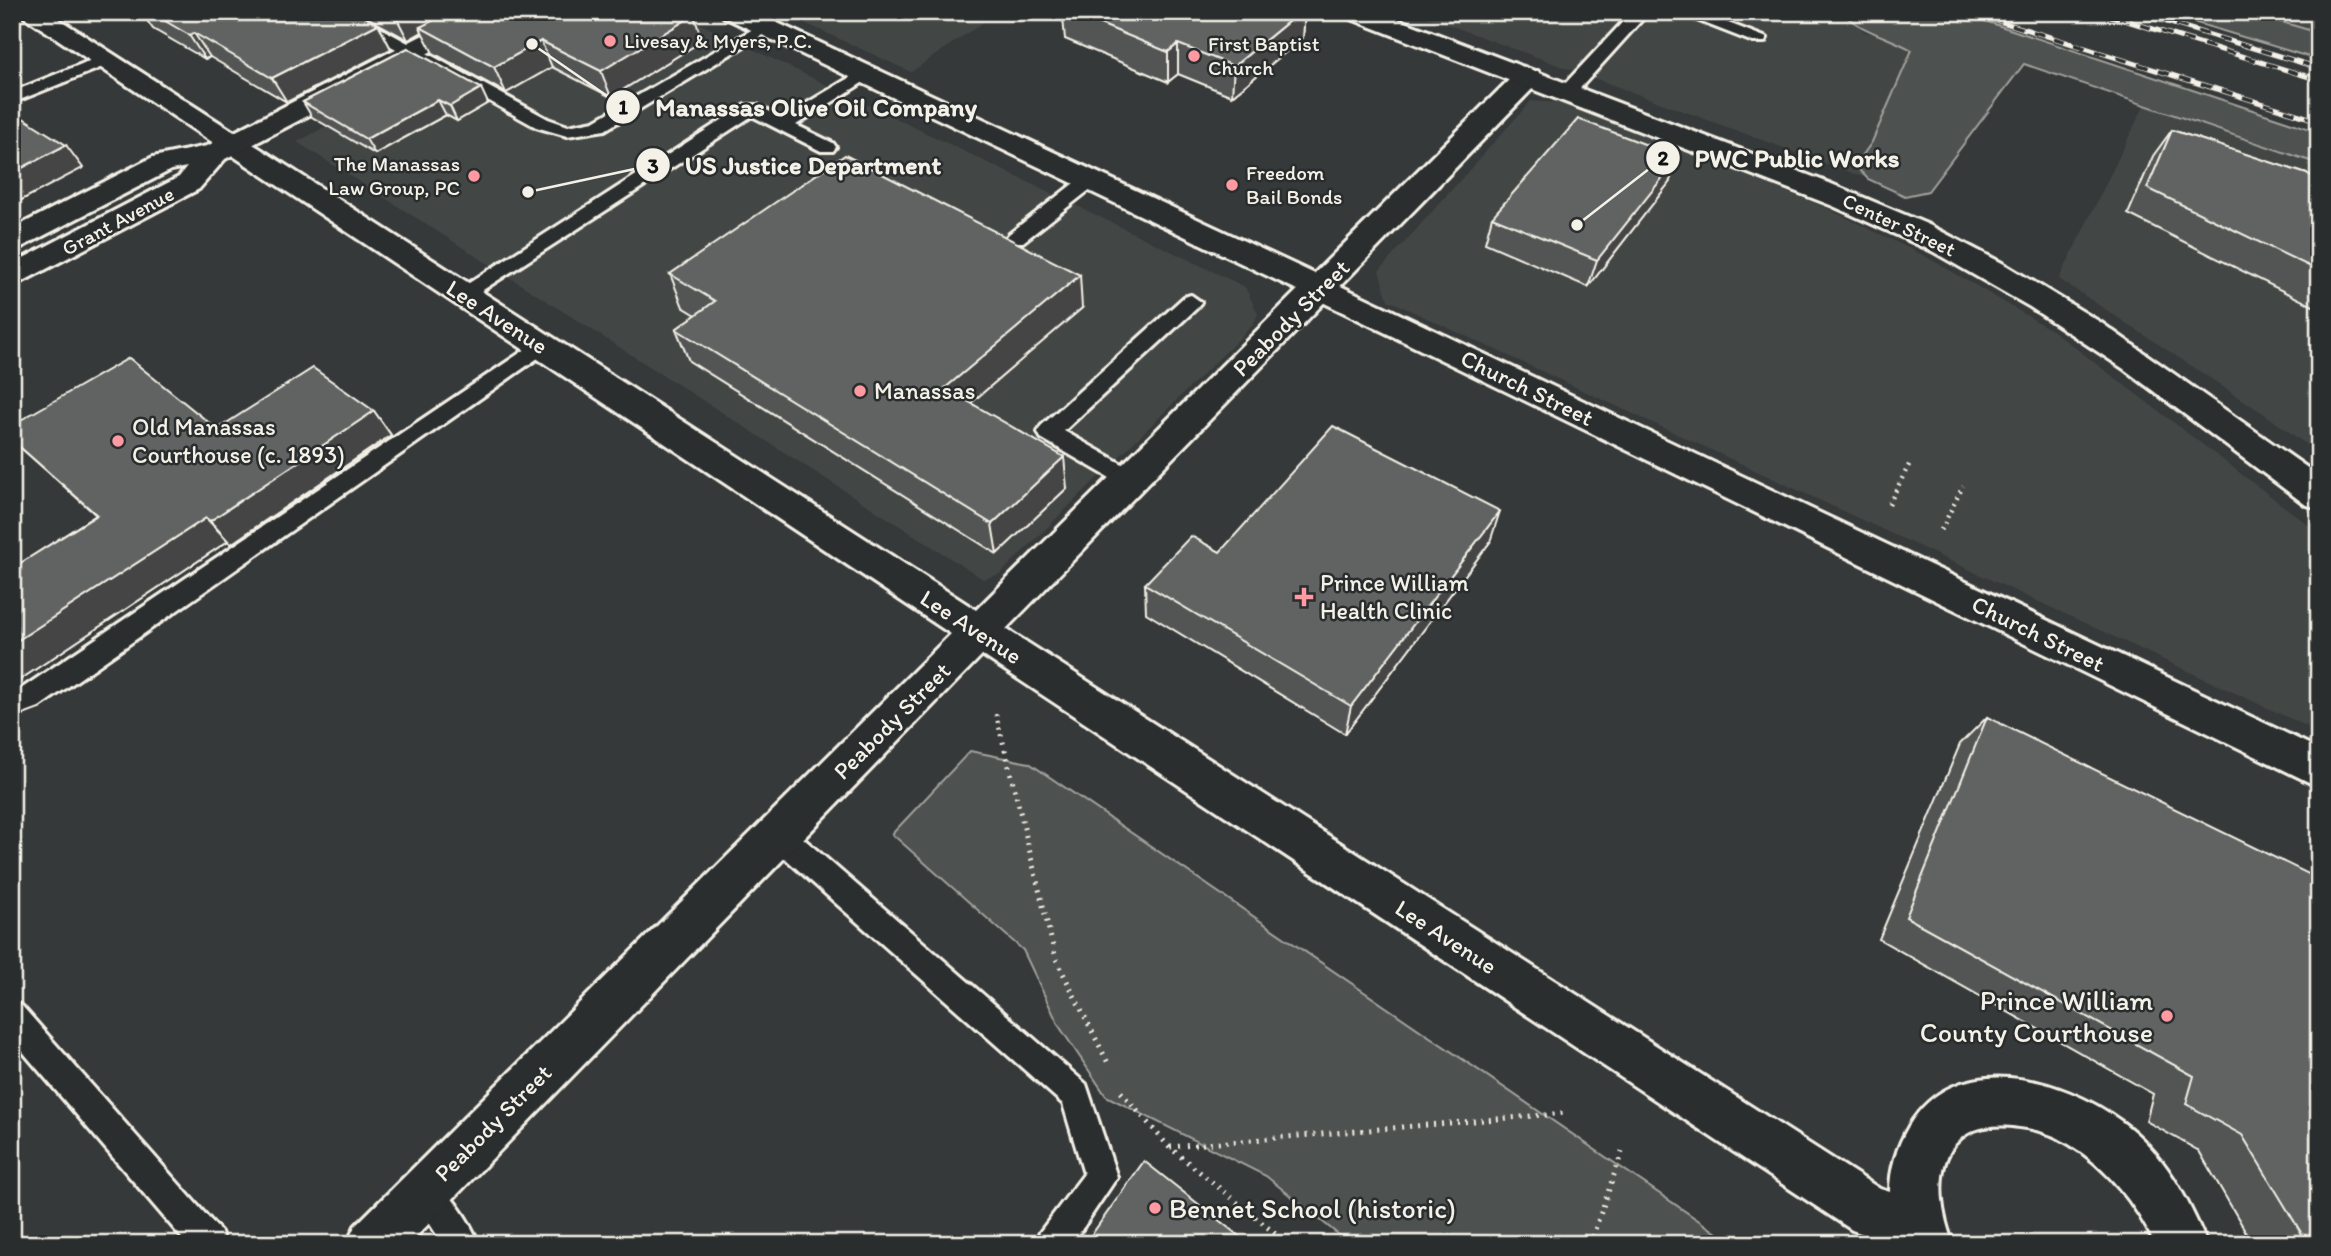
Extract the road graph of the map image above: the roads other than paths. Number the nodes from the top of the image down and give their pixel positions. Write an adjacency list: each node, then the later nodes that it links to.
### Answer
1 (338, 12): 10 (lane)
2 (733, 12): 8 (main road, Church Street)
3 (1355, 12): 13 (main road, Center Street)
4 (1641, 12): 14 (lane)
5 (1684, 12): 9 (lane)
6 (478, 14): 10 (main road, Grant Avenue)
7 (44, 15): 11 (main road, Lee Avenue)
8 (766, 27): 10 (lane); 12 (main road, Church Street)
9 (1759, 38)
10 (412, 52): 18 (main road, Grant Avenue)
11 (104, 60): 15 (lane); 18 (main road, Lee Avenue)
12 (864, 74): 16 (lane); 19 (main road, Church Street)
13 (1528, 77): 14 (main road, Center Street); 23 (main road, Peabody Street)
14 (1568, 91): 28 (main road, Center Street)
15 (12, 98)
16 (783, 125): 17 (lane); 24 (lane)
17 (827, 147)
18 (224, 149): 21 (main road, Grant Avenue); 22 (main road, Grant Avenue); 24 (main road, Lee Avenue)
19 (1090, 180): 20 (lane); 23 (main road, Church Street)
20 (1016, 237)
21 (12, 242)
22 (12, 277)
23 (1321, 289): 27 (main road, Peabody Street); 31 (main road, Church Street)
24 (462, 295): 26 (main road, Lee Avenue)
25 (1191, 302): 27 (lane)
26 (541, 346): 29 (main road, Lee Avenue); 30 (lane)
27 (1132, 480): 29 (main road, Peabody Street)
28 (2319, 495)
29 (980, 632): 32 (main road, Peabody Street); 35 (main road, Lee Avenue)
30 (21, 702)
31 (2319, 769)
32 (779, 835): 34 (main road, Peabody Street); 39 (lane)
33 (12, 1016): 36 (lane)
34 (425, 1192): 37 (main road, Peabody Street); 38 (lane)
35 (1923, 1235): 40 (main road, Lee Avenue)
36 (209, 1244)
37 (373, 1244)
38 (463, 1244)
39 (1052, 1244)
40 (2181, 1244)

